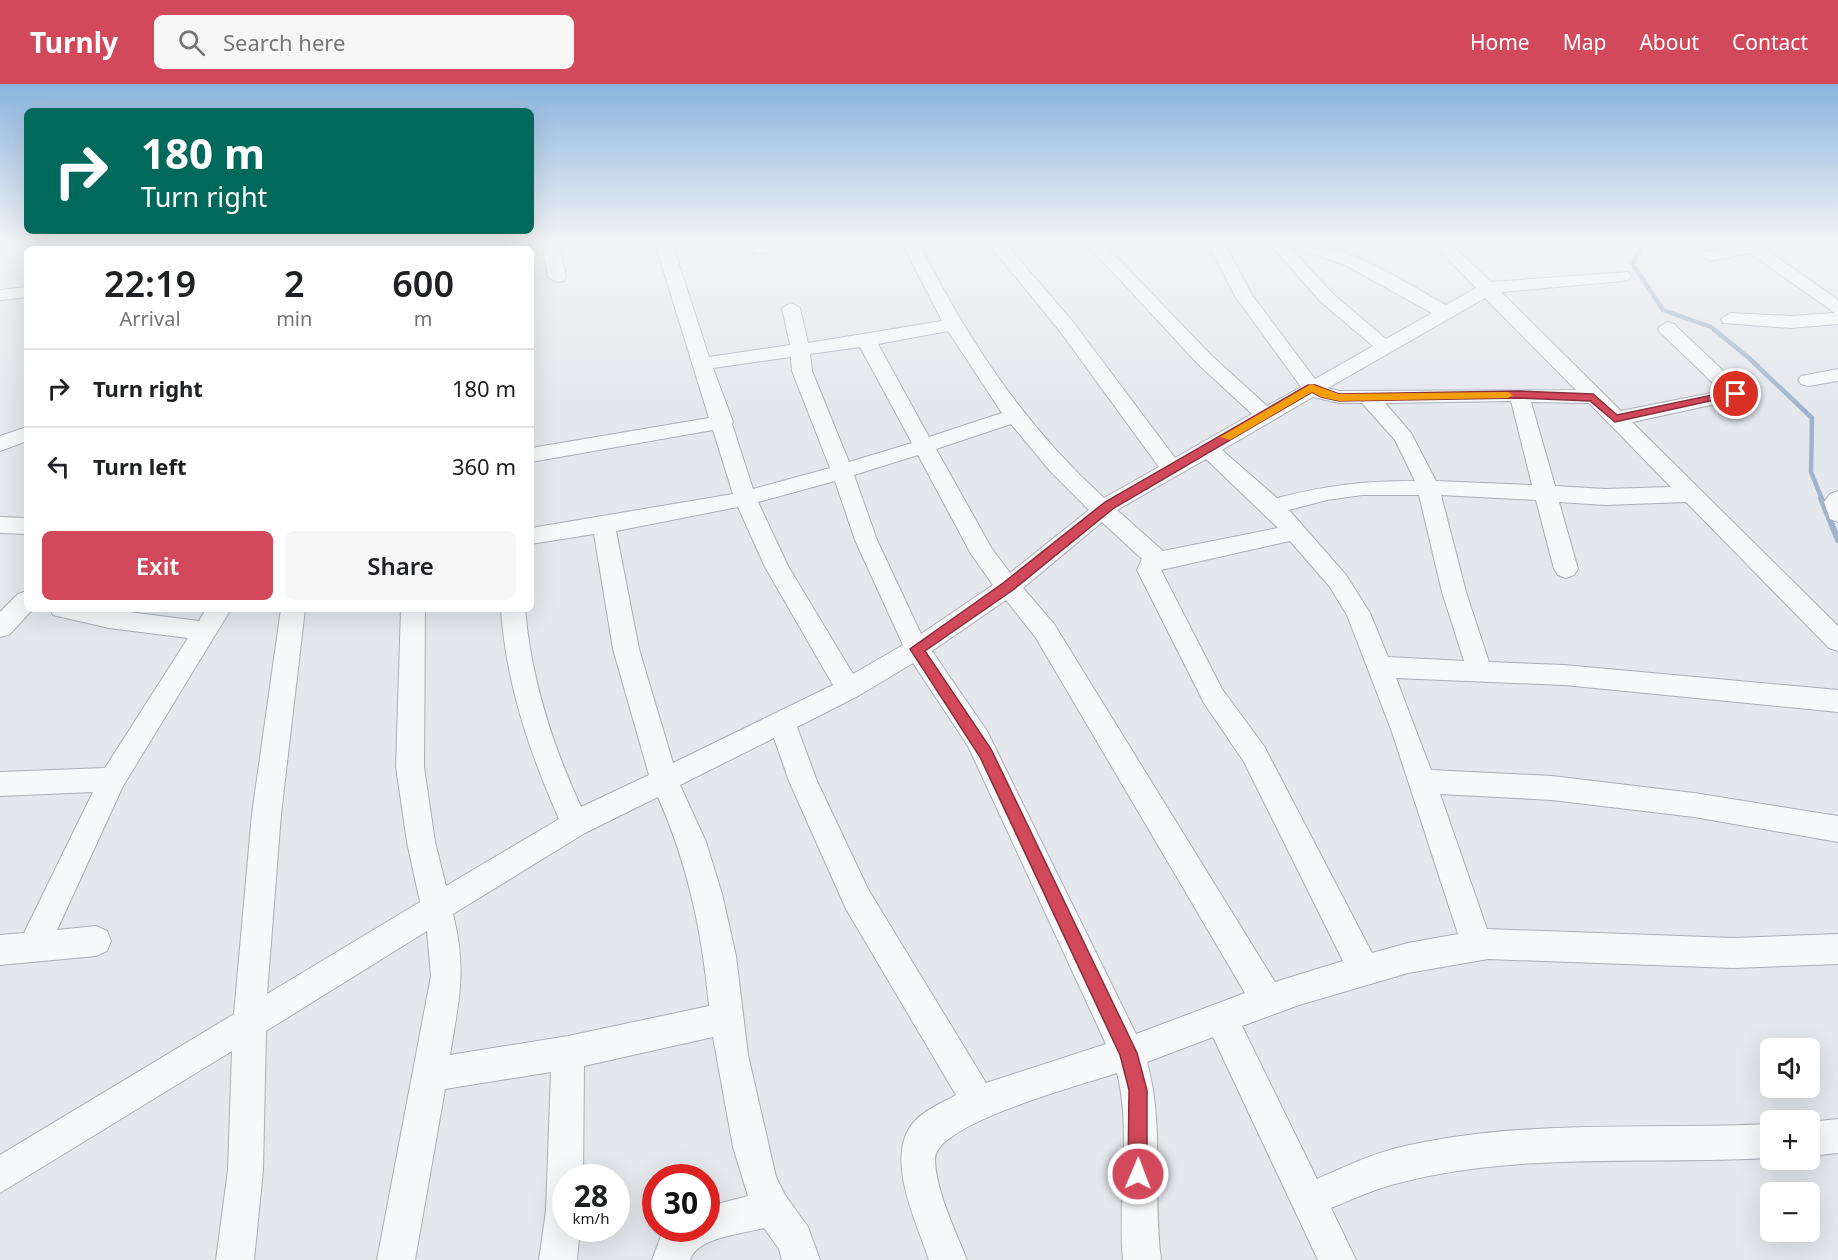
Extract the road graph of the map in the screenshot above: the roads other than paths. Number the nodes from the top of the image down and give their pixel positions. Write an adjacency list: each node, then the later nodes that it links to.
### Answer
1 (680, 298): 19 (street)
2 (938, 298): 14 (street)
3 (1042, 298): 35 (street)
4 (1147, 298): 26 (street)
5 (1245, 298): 22 (street)
6 (1327, 298): 17 (street)
7 (1419, 298): 11 (street)
8 (1472, 298): 11 (street)
9 (1498, 298): 24 (street)
10 (791, 308): 18 (street)
11 (1447, 313): 17 (street)
12 (1838, 318): 13 (street)
13 (1730, 319)
14 (952, 325): 16 (street); 27 (street)
15 (1667, 328): 28 (street)
16 (866, 340): 18 (street); 32 (street)
17 (1385, 347): 22 (street)
18 (798, 350): 19 (street); 36 (street)
19 (700, 364): 29 (street)
20 (1838, 375): 21 (street)
21 (1808, 380)
22 (1311, 387): 25 (street); 26 (street)
23 (1519, 395): 24 (street); 25 (street); 38 (street)
24 (1593, 397): 28 (street)
25 (1367, 398): 37 (street)
26 (1264, 414): 33 (street)
27 (1016, 415): 32 (street); 43 (street)
28 (1615, 419): 39 (street)
29 (723, 422): 34 (street); 40 (street)
30 (24, 435): 31 (street)
31 (0, 444)
32 (924, 447): 36 (street); 52 (street)
33 (1207, 448): 35 (street); 42 (street)
34 (534, 454)
35 (1172, 468): 43 (street)
36 (842, 471): 40 (street); 61 (street)
37 (1431, 488): 38 (street); 42 (street); 63 (street)
38 (1544, 494): 39 (street); 51 (street)
39 (1690, 494): 60 (street)
40 (746, 498): 46 (street); 64 (street)
41 (1838, 499): 44 (street)
42 (1273, 507): 48 (street)
43 (1104, 509): 50 (street); 52 (street)
44 (1838, 514)
45 (0, 525): 47 (street)
46 (604, 525): 49 (street); 68 (street)
47 (24, 526)
48 (1296, 532): 50 (street); 62 (street)
49 (534, 536)
50 (1158, 560): 79 (street)
51 (1566, 568)
52 (1008, 587): 61 (street); 80 (street)
53 (24, 603): 59 (street)
54 (76, 612): 58 (street)
55 (293, 612): 83 (street)
56 (413, 612): 73 (street)
57 (514, 612): 71 (street)
58 (212, 620): 67 (street)
59 (0, 628)
60 (1838, 641)
61 (917, 649): 64 (street); 85 (street)
62 (1381, 667): 63 (street); 69 (street)
63 (1480, 672): 65 (street)
64 (849, 689): 66 (street)
65 (1838, 701)
66 (782, 722): 68 (street); 87 (street)
67 (113, 779): 70 (street); 76 (street)
68 (664, 780): 71 (street); 81 (street)
69 (1422, 781): 72 (street); 75 (street)
70 (0, 784)
71 (575, 824): 73 (street)
72 (1838, 829)
73 (438, 908): 83 (street); 86 (street)
74 (96, 941): 76 (street)
75 (1477, 945): 77 (street); 79 (street)
76 (33, 947): 78 (street)
77 (1838, 949)
78 (0, 951)
79 (1364, 970): 80 (street)
80 (1268, 1000): 82 (street)
81 (727, 1017): 84 (street); 93 (street)
82 (1221, 1018): 85 (street); 92 (street)
83 (250, 1021): 91 (street); 96 (street)
84 (568, 1053): 86 (street); 98 (street)
85 (1128, 1053): 87 (street); 102 (street)
86 (431, 1075): 97 (street)
87 (979, 1102): 101 (street)
88 (1838, 1136): 89 (street)
89 (1820, 1137)
90 (1760, 1142): 92 (street)
91 (0, 1175)
92 (1308, 1200): 103 (street)
93 (772, 1208): 94 (street); 100 (street)
94 (720, 1221)
95 (677, 1242): 99 (street)
96 (235, 1260)
97 (396, 1260)
98 (558, 1260)
99 (671, 1260)
100 (801, 1260)
101 (948, 1260)
102 (1142, 1260)
103 (1337, 1260)

